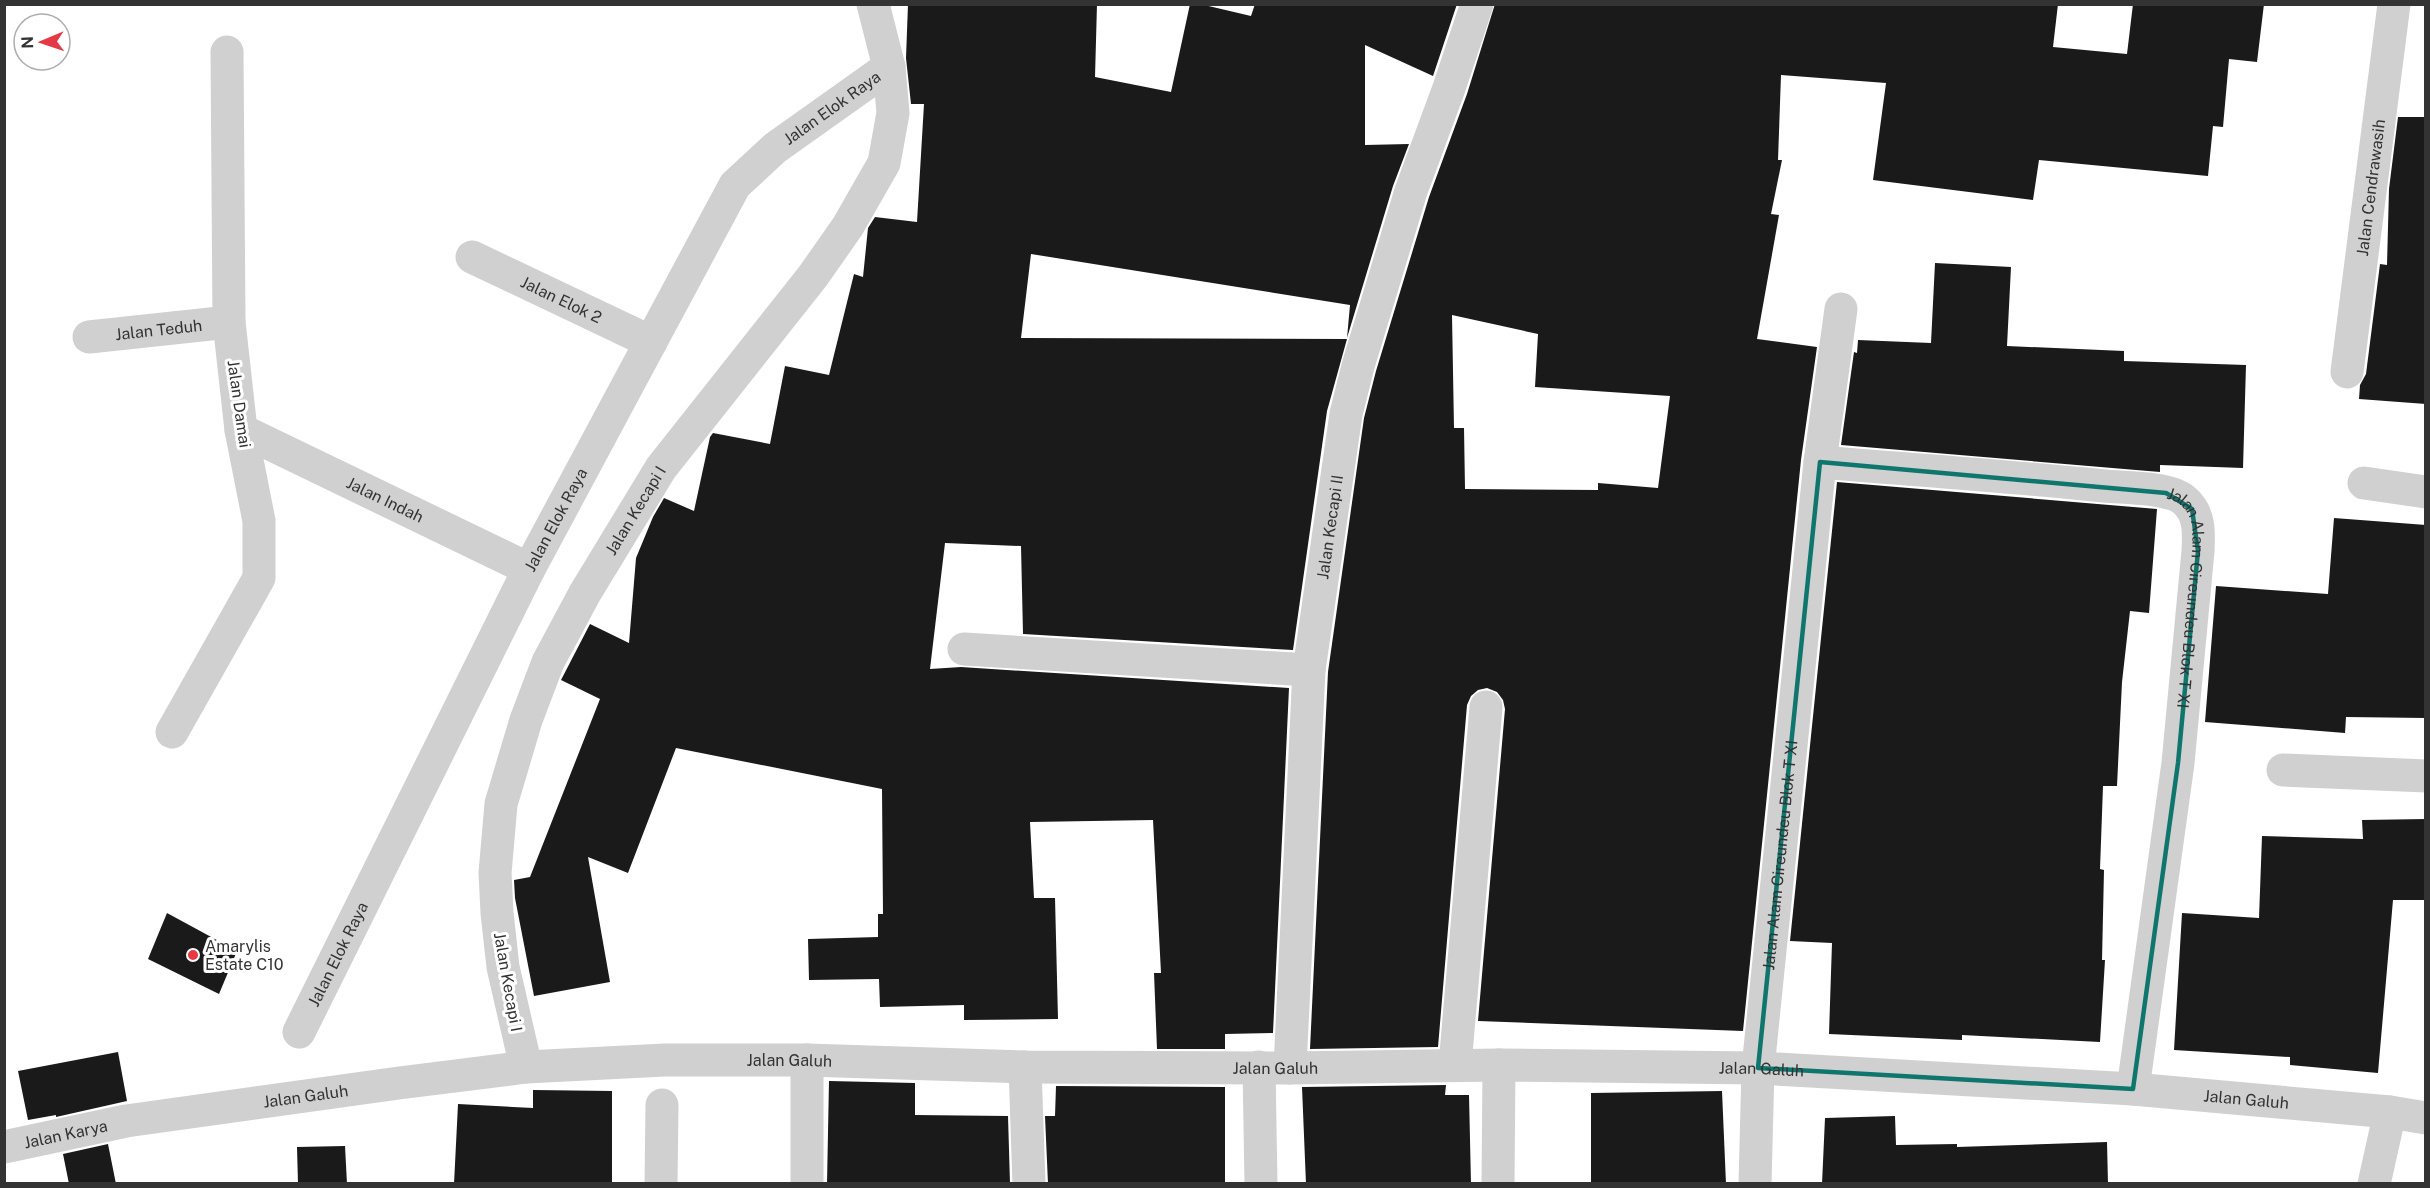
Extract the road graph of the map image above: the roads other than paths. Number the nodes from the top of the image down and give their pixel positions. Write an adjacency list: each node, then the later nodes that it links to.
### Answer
1 (873, 4): 5 (street, Jalan Kecapi I)
2 (1477, 4): 18 (street, Jalan Kecapi II)
3 (2394, 4): 11 (street, Jalan Cendrawasih)
4 (227, 52): 8 (street, Jalan Damai)
5 (889, 67): 10 (street, Jalan Elok Raya); 27 (street, Jalan Kecapi I)
6 (472, 257): 10 (street, Jalan Elok 2)
7 (1841, 309): 13 (street, Jalan Alam Cireundeu Blok T XI)
8 (229, 322): 9 (street, Jalan Teduh); 12 (street, Jalan Damai)
9 (89, 337)
10 (651, 342): 16 (street, Jalan Elok Raya)
11 (2347, 372)
12 (241, 430): 16 (street, Jalan Indah); 20 (street, Jalan Damai)
13 (1820, 462): 30 (street, Jalan Alam Cireundeu Blok T XI); 31 (street, Jalan Alam Cireundeu Blok T XI)
14 (2364, 483): 15 (street)
15 (2426, 492)
16 (529, 569): 23 (street, Jalan Elok Raya)
17 (964, 649): 18 (street)
18 (1309, 670): 29 (street, Jalan Kecapi II)
19 (1486, 707): 25 (street)
20 (172, 732)
21 (2283, 770): 22 (street)
22 (2426, 776)
23 (299, 1032)
24 (807, 1060): 27 (street, Jalan Galuh); 28 (street, Jalan Galuh); 38 (street)
25 (1455, 1065): 26 (street, Jalan Galuh); 29 (street, Jalan Galuh)
26 (1499, 1065): 30 (street, Jalan Galuh); 41 (street)
27 (525, 1067): 35 (street, Jalan Galuh)
28 (1025, 1067): 29 (street, Jalan Galuh); 39 (street)
29 (1275, 1068): 40 (street, Jalan Kecapi II)
30 (1758, 1068): 31 (street, Jalan Galuh); 42 (street, Jalan Alam Cireundeu Blok T XI)
31 (2133, 1089): 33 (street, Jalan Galuh)
32 (662, 1105): 37 (street)
33 (2390, 1112): 34 (street, Jalan Galuh); 43 (street)
34 (2426, 1118)
35 (126, 1121): 36 (street, Jalan Karya)
36 (4, 1147)
37 (661, 1184)
38 (807, 1184)
39 (1029, 1184)
40 (1261, 1184)
41 (1498, 1184)
42 (1755, 1184)
43 (2373, 1184)

